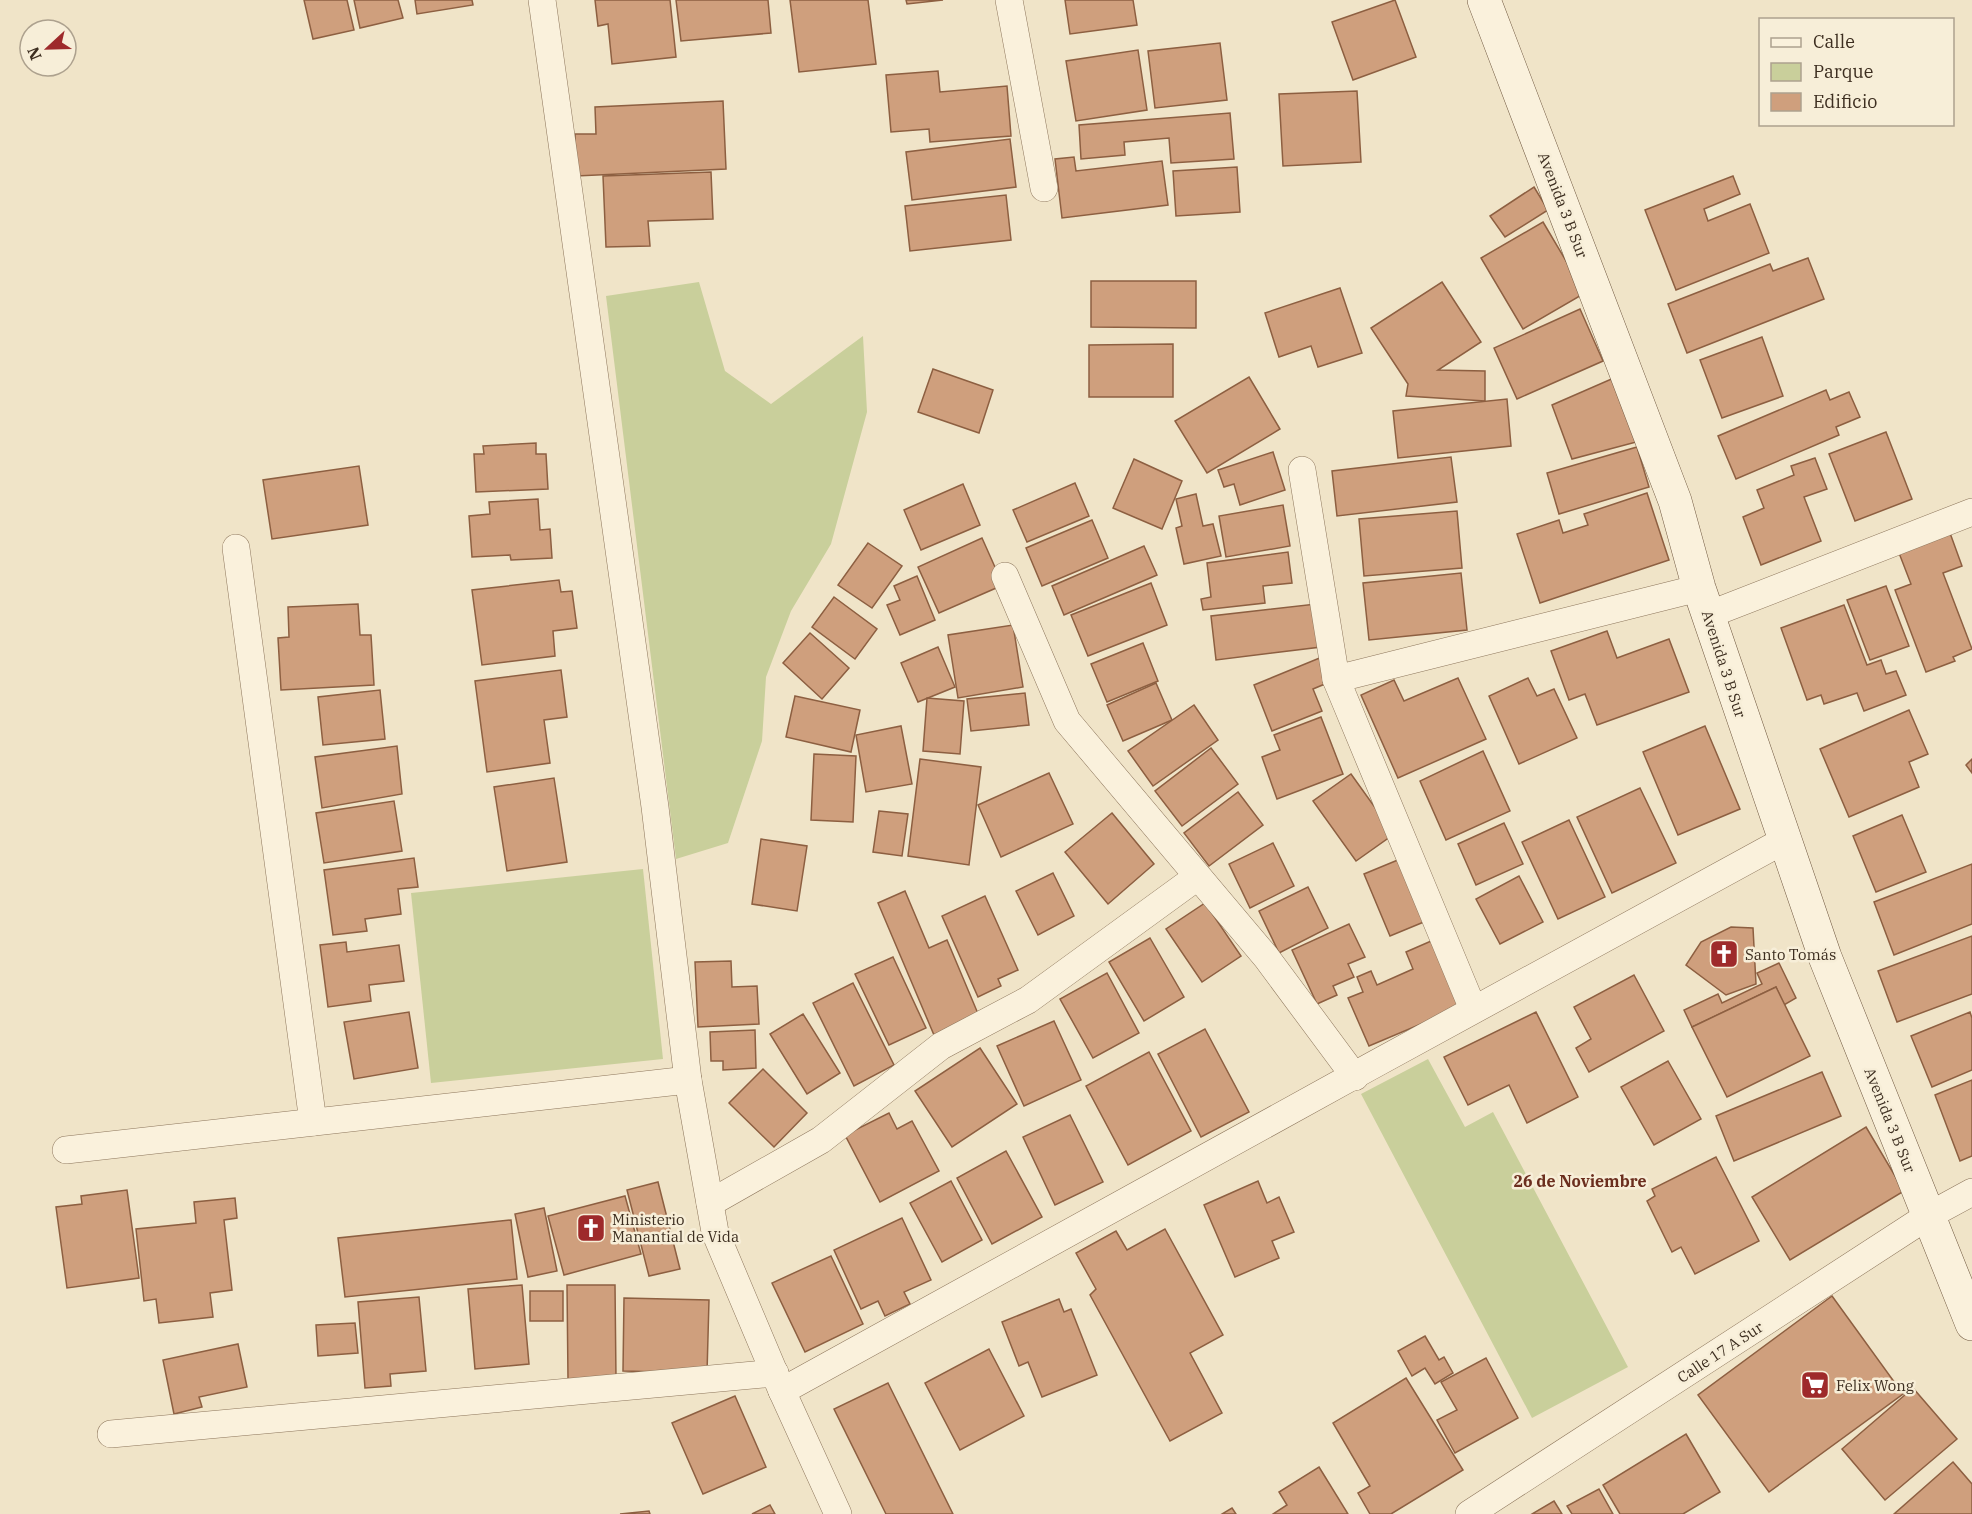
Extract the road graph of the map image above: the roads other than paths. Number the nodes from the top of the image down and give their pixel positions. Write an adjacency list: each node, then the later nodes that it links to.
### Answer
1 (542, 0): 15 (street)
2 (1009, 0): 4 (street)
3 (1484, 0): 9 (street, Avenida 3 B Sur)
4 (1044, 188)
5 (1302, 470): 10 (street)
6 (1972, 512): 9 (street)
7 (236, 548): 16 (street)
8 (1005, 576): 12 (street)
9 (1703, 602): 10 (street); 11 (street, Avenida 3 B Sur)
10 (1336, 679): 13 (street)
11 (1783, 841): 13 (street); 20 (street, Avenida 3 B Sur)
12 (1197, 877): 14 (street); 19 (street)
13 (1473, 1009): 14 (street)
14 (1355, 1077): 22 (street)
15 (688, 1080): 16 (street); 19 (street)
16 (313, 1122): 17 (street)
17 (66, 1150)
18 (1972, 1192): 20 (street, Calle 17 A Sur)
19 (710, 1203): 22 (street)
20 (1928, 1216): 21 (street, Avenida 3 B Sur); 25 (street, Calle 17 A Sur)
21 (1972, 1324)
22 (779, 1382): 23 (street); 24 (street)
23 (111, 1434)
24 (838, 1514)
25 (1469, 1514)

